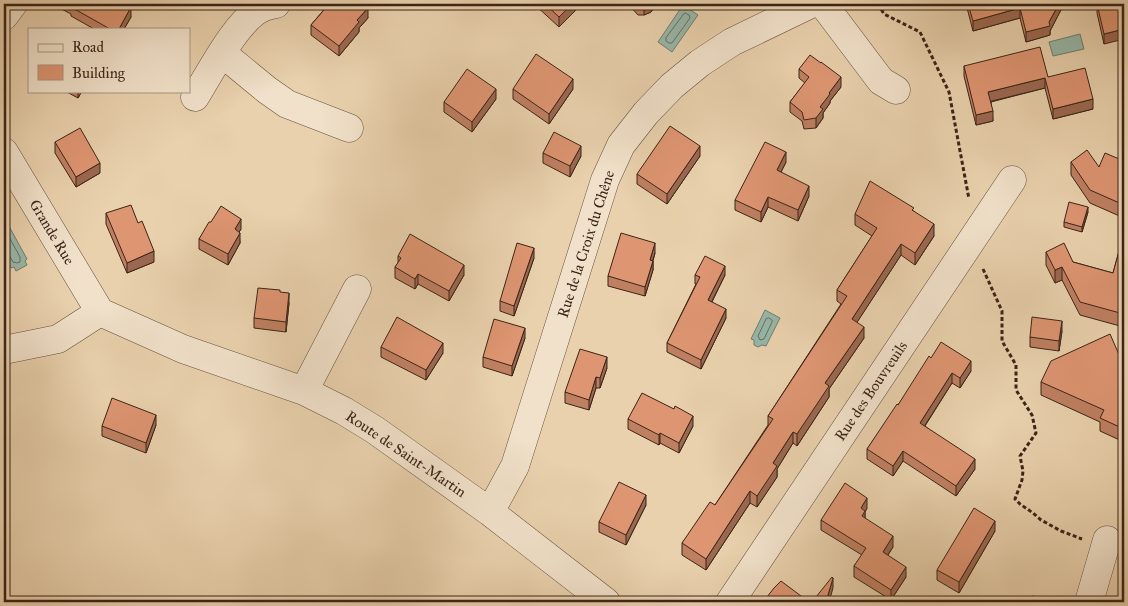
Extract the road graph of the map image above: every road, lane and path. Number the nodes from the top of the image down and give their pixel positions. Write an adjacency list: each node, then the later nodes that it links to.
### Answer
1 (13, 4): 6 (street)
2 (276, 4): 7 (street)
3 (811, 4): 18 (street, Rue de la Croix du Chêne)
4 (823, 4): 8 (street)
5 (878, 4): 13 (path)
6 (4, 16)
7 (222, 53): 9 (street); 10 (street)
8 (896, 90)
9 (195, 97)
10 (349, 128)
11 (4, 152): 15 (street, Grande Rue)
12 (1012, 180): 13 (street, Rue des Bouvreuils)
13 (970, 243): 19 (path); 21 (street, Rue des Bouvreuils)
14 (357, 289): 17 (street)
15 (100, 312): 16 (street); 17 (street, Route de Saint-Martin)
16 (4, 350)
17 (304, 391): 18 (street, Route de Saint-Martin)
18 (490, 512): 20 (street, Route de Saint-Martin)
19 (1107, 540): 22 (street)
20 (606, 602)
21 (730, 602)
22 (1088, 602)

